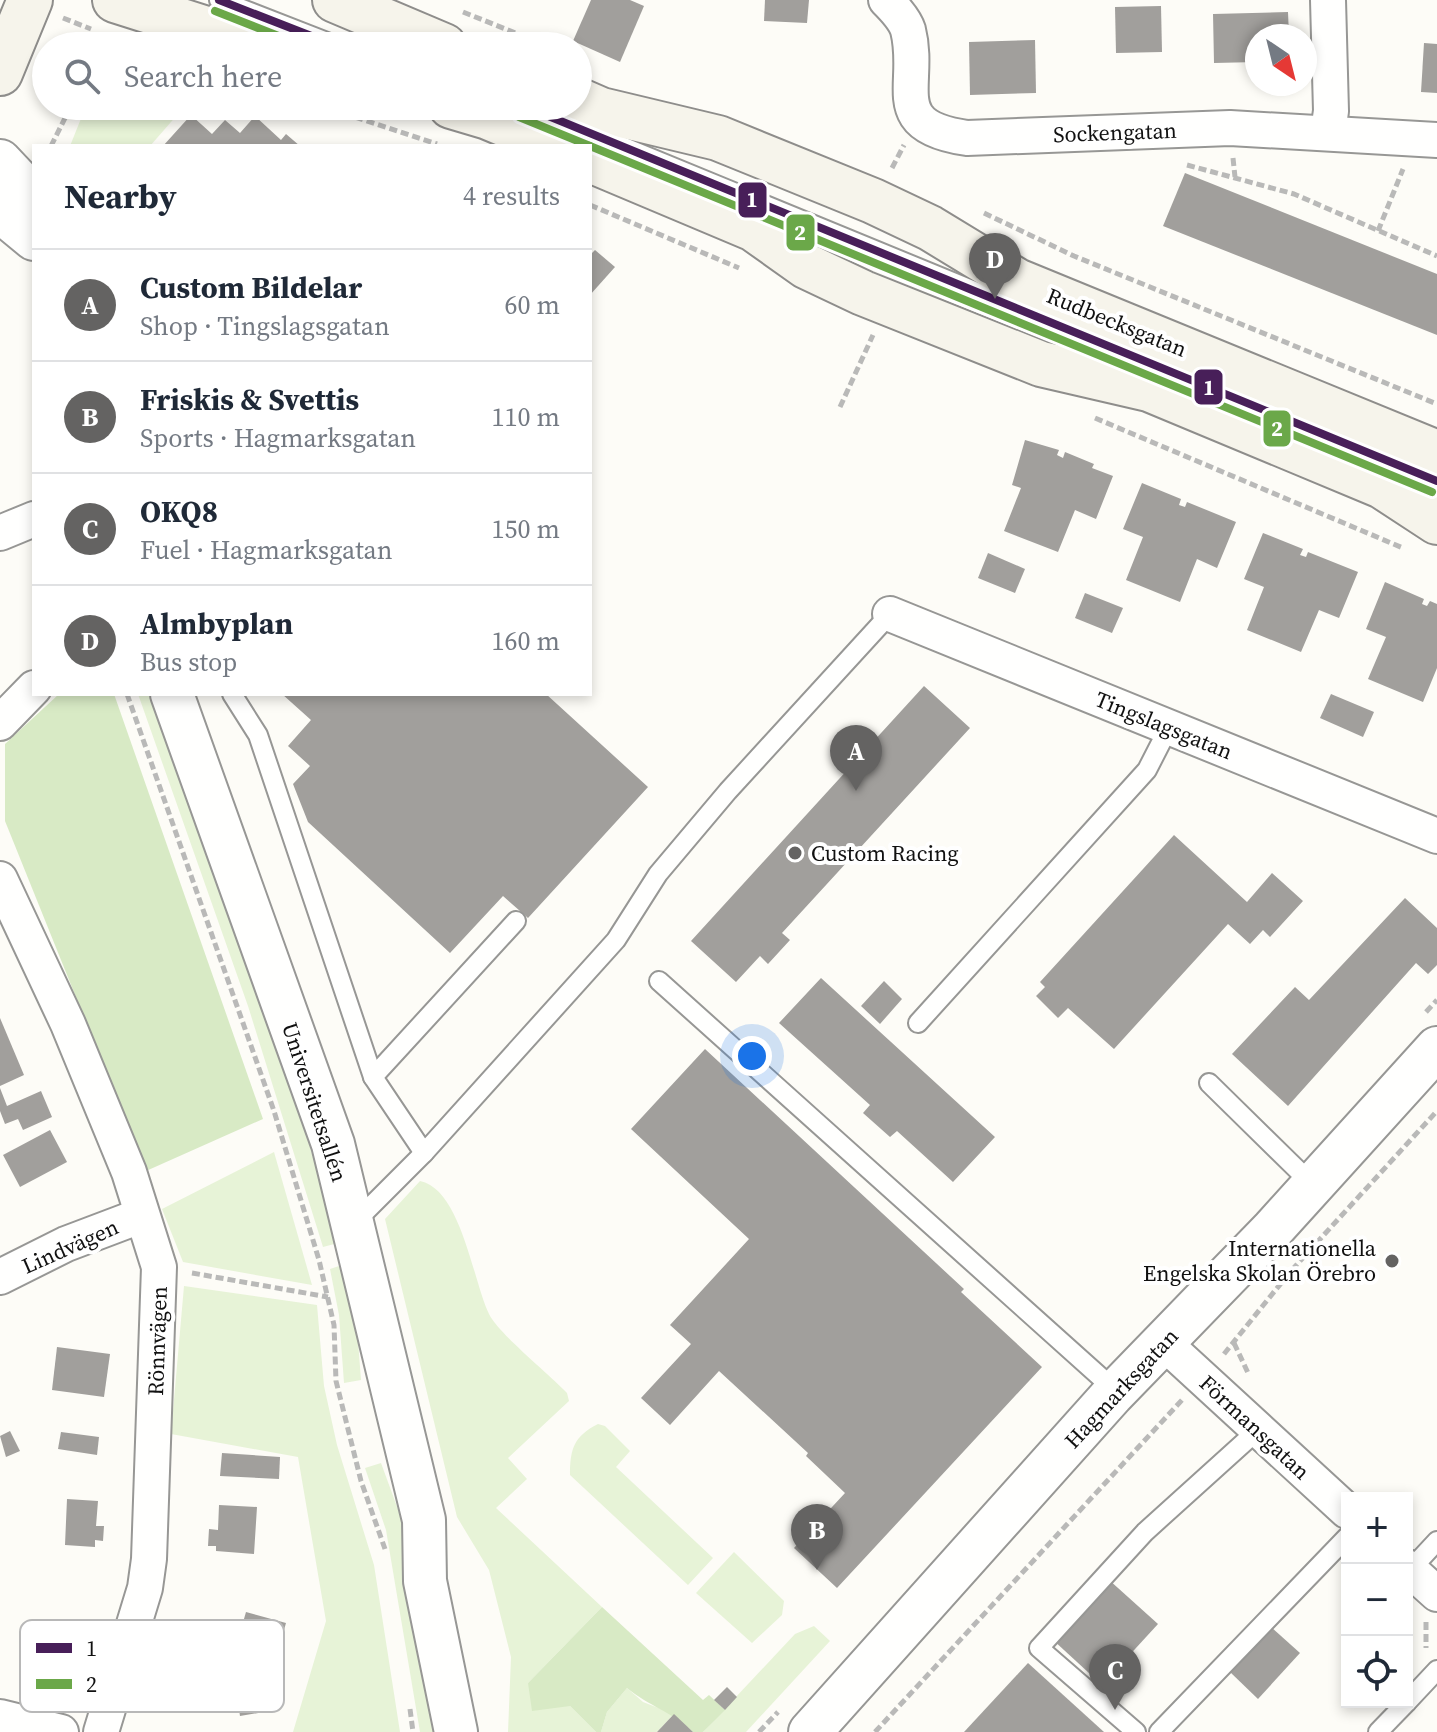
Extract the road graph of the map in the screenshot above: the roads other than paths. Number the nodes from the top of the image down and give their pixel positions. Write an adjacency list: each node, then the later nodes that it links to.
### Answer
1 (30, 0): 10 (main road)
2 (219, 0): 9 (lane)
3 (335, 0): 7 (main road)
4 (1328, 0): 14 (street)
5 (892, 2): 14 (street, Sockengatan)
6 (109, 16): 8 (main road)
7 (446, 26)
8 (190, 32)
9 (301, 32)
10 (0, 73)
11 (592, 106): 22 (main road, Rudbecksgatan)
12 (495, 120): 16 (main road)
13 (558, 120): 23 (lane)
14 (1328, 132): 15 (street, Sockengatan)
15 (1424, 138)
16 (552, 144)
17 (0, 161): 19 (street)
18 (592, 161): 25 (main road)
19 (32, 195)
20 (0, 211): 21 (street)
21 (32, 237)
22 (1437, 453)
23 (1437, 481)
24 (32, 520): 26 (street)
25 (1437, 522)
26 (0, 533)
27 (890, 614): 32 (street, Tingslagsgatan); 41 (lane)
28 (32, 690): 31 (street)
29 (173, 696): 44 (street, Universitetsallén)
30 (233, 696): 39 (lane)
31 (0, 723)
32 (1169, 727): 33 (street, Tingslagsgatan); 37 (lane)
33 (1437, 836)
34 (0, 879): 43 (street, Rönnvägen)
35 (516, 921): 39 (lane)
36 (659, 981): 47 (lane)
37 (918, 1023)
38 (1437, 1048): 42 (street, Hagmarksgatan)
39 (373, 1077): 41 (lane)
40 (1209, 1083): 42 (lane)
41 (424, 1153): 44 (lane)
42 (1313, 1185): 46 (street, Hagmarksgatan)
43 (140, 1216): 45 (street, Lindvägen); 56 (street, Rönnvägen)
44 (353, 1224): 50 (street, Universitetsallén)
45 (0, 1277)
46 (1164, 1343): 47 (street, Hagmarksgatan); 48 (street, Förmansgatan)
47 (1116, 1391): 66 (street, Hagmarksgatan)
48 (1259, 1429): 49 (street, Förmansgatan); 67 (lane)
49 (1341, 1505)
50 (424, 1520): 64 (street, Universitetsallén); 65 (street, Universitetsallén)
51 (1437, 1541): 53 (lane)
52 (1341, 1543): 68 (lane)
53 (1413, 1564)
54 (1413, 1575): 55 (street)
55 (1430, 1604)
56 (135, 1620)
57 (1432, 1663): 58 (lane)
58 (1413, 1693)
59 (1401, 1708): 69 (lane)
60 (107, 1712): 63 (street, Rönnvägen)
61 (0, 1717): 62 (street)
62 (61, 1732)
63 (101, 1732)
64 (456, 1732)
65 (485, 1732)
66 (810, 1732)
67 (1136, 1732)
68 (1159, 1732)
69 (1378, 1732)

